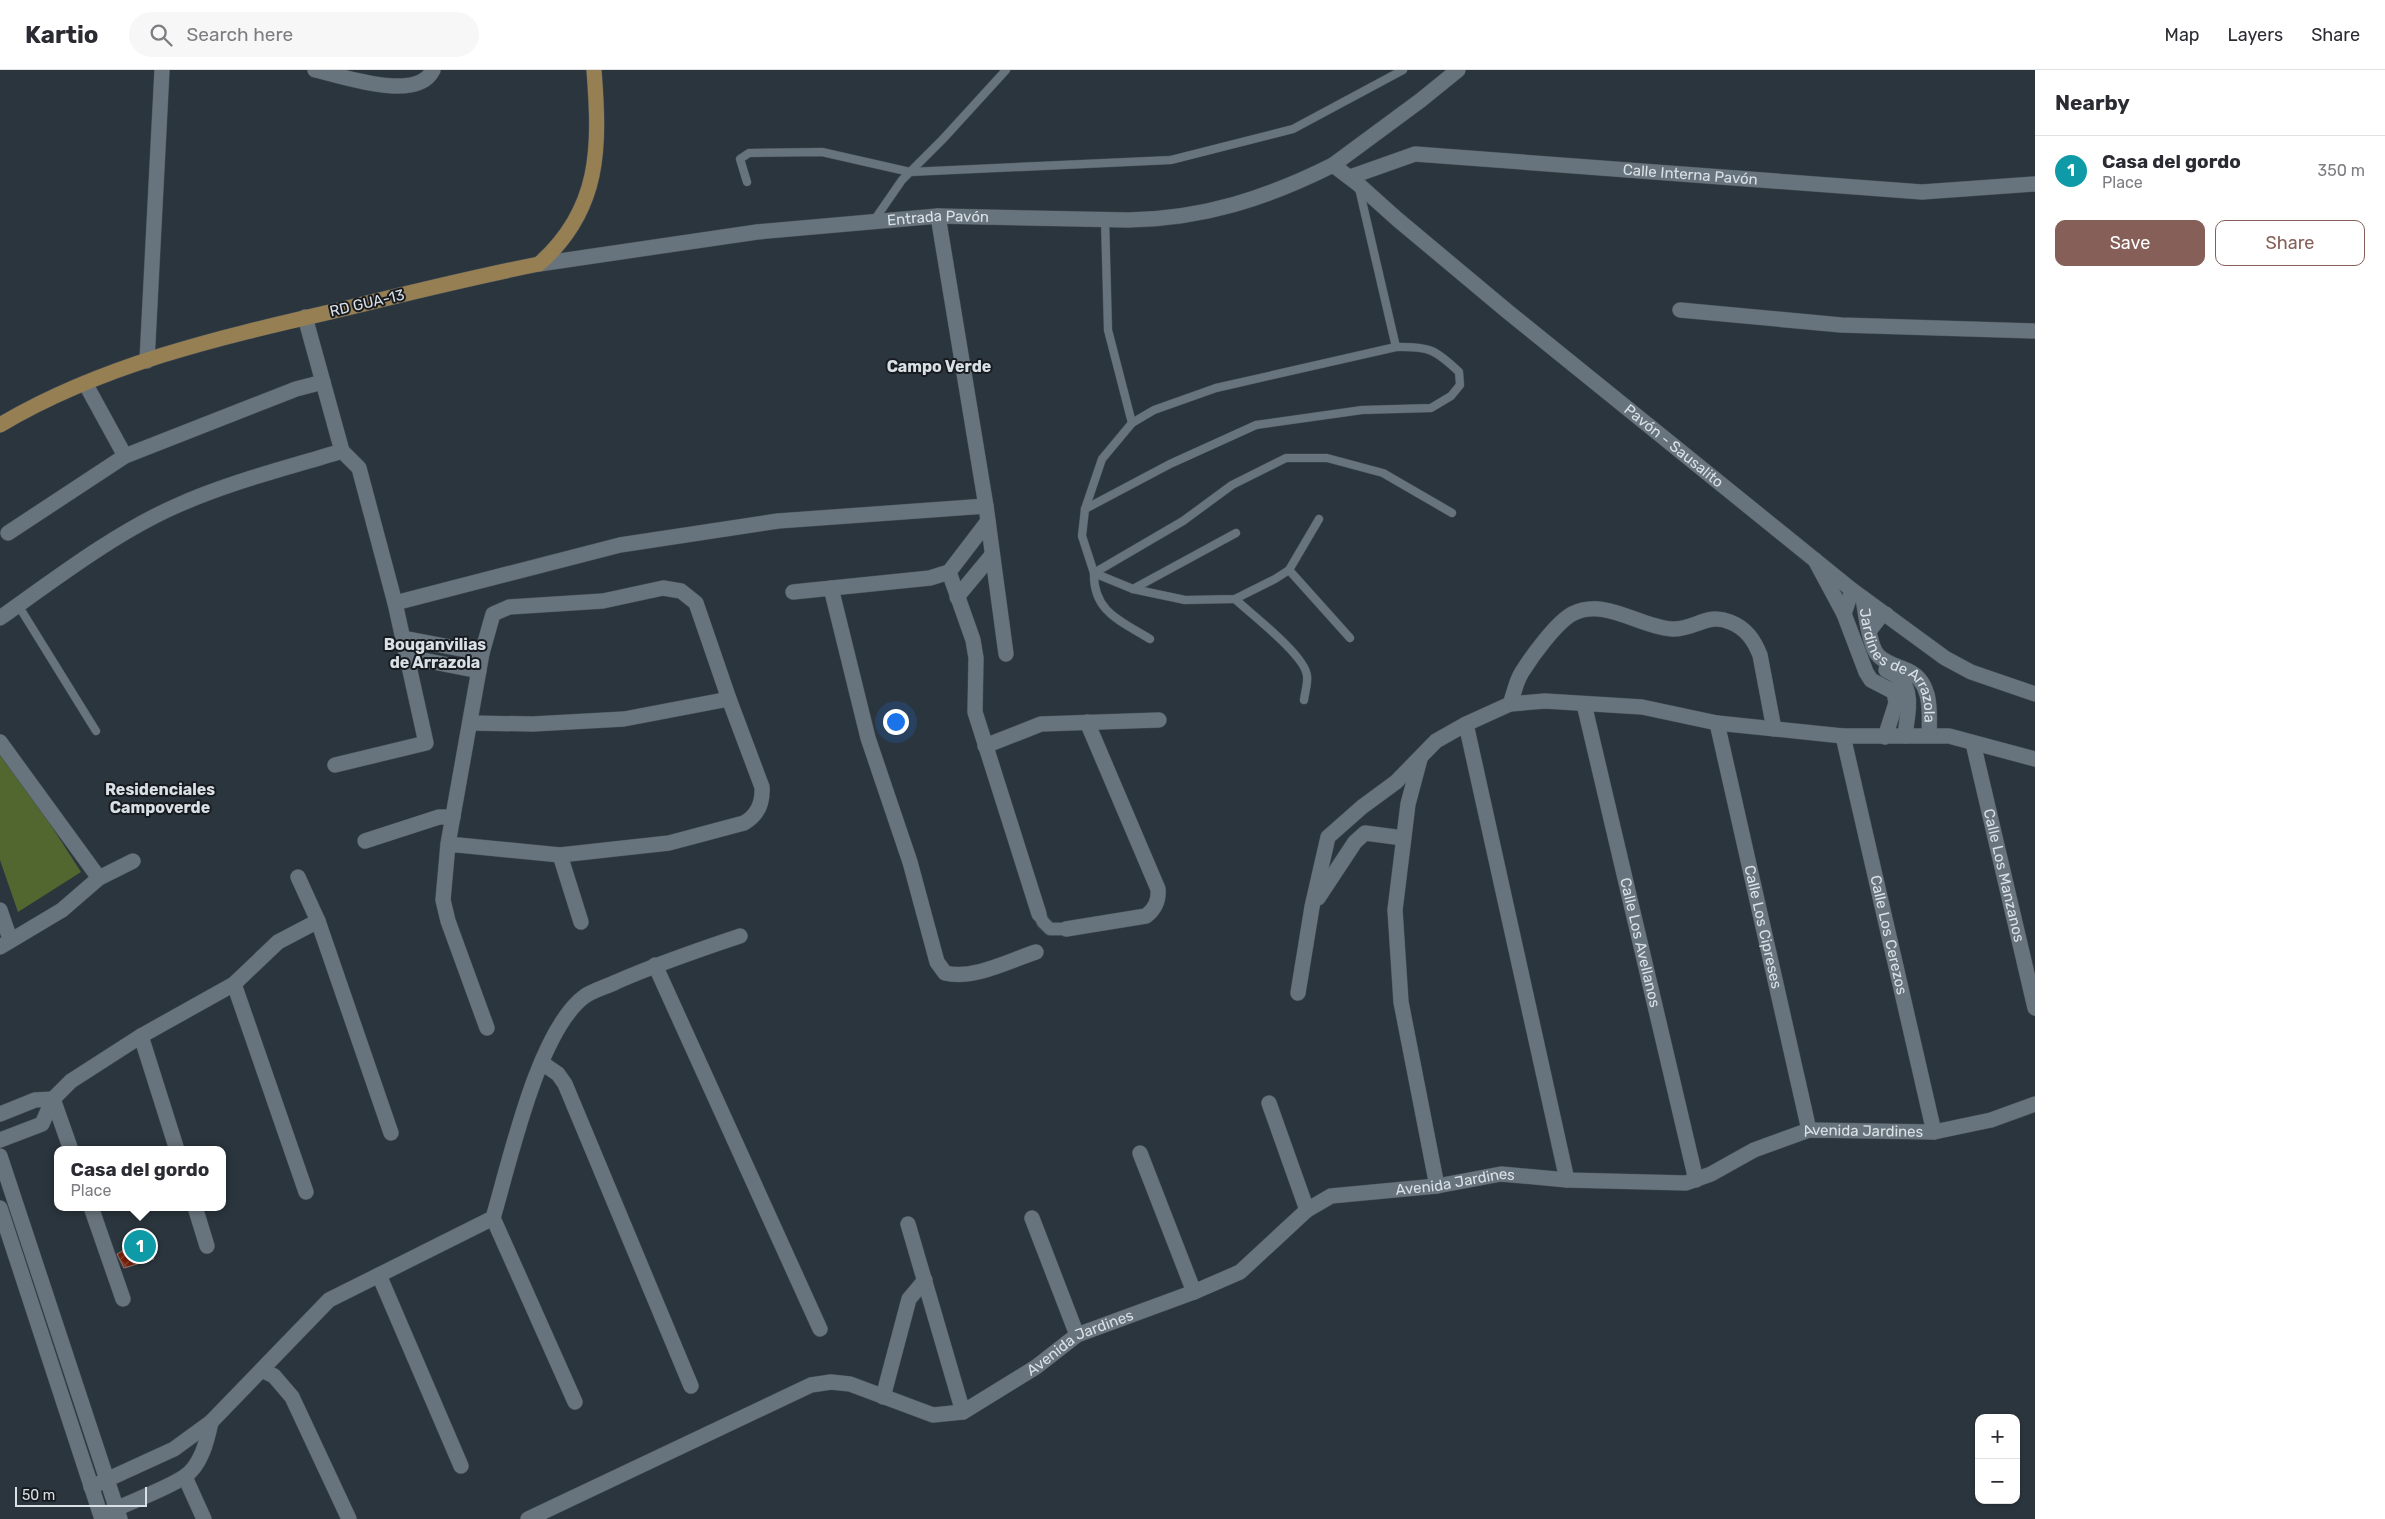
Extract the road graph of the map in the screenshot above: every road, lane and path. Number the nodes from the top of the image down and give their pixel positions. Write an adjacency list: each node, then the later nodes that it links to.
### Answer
1 (162, 70): 21 (street)
2 (315, 70): 3 (street)
3 (433, 70)
4 (594, 70): 16 (main road)
5 (1006, 70): 9 (lane)
6 (1403, 70): 9 (lane)
7 (1458, 70): 8 (street, Entrada Pavón)
8 (1333, 164): 10 (street, Pavón - Sausalito); 14 (street, Entrada Pavón)
9 (910, 172): 11 (lane); 15 (lane)
10 (1354, 180): 12 (street, Calle Interna Pavón); 20 (lane); 35 (street, Pavón - Sausalito)
11 (747, 182)
12 (2035, 184)
13 (938, 216): 14 (street, Entrada Pavón); 15 (street, Entrada Pavón); 29 (street)
14 (1105, 219): 24 (lane)
15 (873, 222): 16 (street, Entrada Pavón)
16 (539, 264): 18 (main road, RD GUA-13)
17 (1680, 310): 19 (street)
18 (305, 317): 21 (main road, RD GUA-13); 22 (street)
19 (2035, 331)
20 (1396, 347): 24 (lane); 28 (lane)
21 (147, 361): 23 (main road, RD GUA-13)
22 (323, 382): 26 (street); 27 (street)
23 (85, 383): 25 (main road, RD GUA-13); 27 (street)
24 (1132, 423): 28 (lane)
25 (0, 425)
26 (342, 451): 45 (street); 46 (street)
27 (125, 456): 32 (street)
28 (1085, 509): 38 (lane)
29 (987, 513): 34 (street); 37 (street); 45 (street)
30 (1452, 513): 38 (lane)
31 (1319, 519): 36 (lane)
32 (8, 533)
33 (1236, 533): 40 (lane)
34 (992, 555): 43 (street); 55 (street)
35 (1814, 559): 42 (street, Pavón - Sausalito); 47 (street, Jardines de Arrazola)
36 (1289, 570): 44 (lane); 52 (lane)
37 (949, 572): 39 (street); 43 (street)
38 (1094, 573): 40 (lane); 53 (lane)
39 (831, 588): 41 (street); 97 (street)
40 (1133, 589): 44 (lane)
41 (793, 592)
42 (1857, 594): 47 (street); 48 (street, Pavón - Sausalito); 50 (street, Jardines de Arrazola)
43 (957, 597): 77 (street)
44 (1236, 598): 61 (lane)
45 (395, 603): 51 (street)
46 (18, 604): 49 (street); 70 (lane)
47 (1844, 614): 56 (street, Jardines de Arrazola)
48 (1886, 614): 50 (street); 59 (street, Pavón - Sausalito)
49 (0, 618)
50 (1869, 631): 71 (street, Jardines de Arrazola)
51 (404, 638): 54 (street); 57 (street)
52 (1350, 638)
53 (1150, 640)
54 (482, 653): 58 (street); 60 (street)
55 (1006, 654)
56 (1859, 654): 73 (street); 74 (street, Jardines de Arrazola)
57 (408, 657): 58 (street); 80 (street)
58 (479, 671): 65 (street)
59 (2035, 694)
60 (729, 699): 65 (street); 85 (street)
61 (1304, 700)
62 (1510, 704): 63 (street); 68 (street); 69 (street)
63 (1584, 704): 67 (street); 118 (street, Calle Los Avellanos)
64 (1159, 720): 66 (street)
65 (470, 722): 81 (street)
66 (1087, 722): 77 (street); 94 (street)
67 (1717, 723): 69 (street); 109 (street, Calle Los Cipreses)
68 (1466, 724): 78 (street); 117 (street)
69 (1774, 729): 72 (street)
70 (96, 730)
71 (1929, 734): 73 (street); 76 (street)
72 (1843, 736): 74 (street); 110 (street, Calle Los Cerezos)
73 (1905, 736): 74 (street)
74 (1885, 737)
75 (0, 742): 88 (street)
76 (1973, 743): 79 (street); 101 (street, Calle Los Manzanos)
77 (985, 746): 91 (street)
78 (1421, 758): 82 (street); 89 (street)
79 (2035, 759)
80 (335, 765)
81 (453, 817): 83 (street); 84 (street)
82 (1403, 838): 89 (street); 119 (street)
83 (365, 842)
84 (448, 844): 85 (street); 102 (street)
85 (560, 855): 93 (street)
86 (133, 861): 88 (street)
87 (298, 877): 92 (street)
88 (99, 878): 96 (street)
89 (1312, 908): 100 (street)
90 (0, 910): 96 (street)
91 (1039, 914): 94 (street)
92 (318, 921): 99 (street); 111 (street)
93 (581, 922)
94 (1066, 928)
95 (740, 936): 98 (street)
96 (5, 943)
97 (1036, 952)
98 (655, 965): 104 (street); 133 (street)
99 (234, 984): 103 (street); 120 (street)
100 (1298, 993)
101 (2035, 1008)
102 (487, 1028)
103 (141, 1036): 105 (street); 114 (street)
104 (542, 1063): 125 (street); 136 (street)
105 (53, 1099): 108 (street); 112 (street); 113 (street)
106 (1269, 1103): 122 (street)
107 (2035, 1104): 110 (street, Avenida Jardines)
108 (0, 1114)
109 (1809, 1130): 110 (street, Avenida Jardines); 118 (street, Avenida Jardines)
110 (1934, 1132)
111 (391, 1133)
112 (0, 1140)
113 (70, 1146)
114 (176, 1146)
115 (1140, 1153): 131 (street)
116 (0, 1156): 143 (street)
117 (1567, 1180): 118 (street, Avenida Jardines); 119 (street, Avenida Jardines)
118 (1696, 1180)
119 (1437, 1186): 122 (street, Avenida Jardines)
120 (306, 1192)
121 (0, 1208): 144 (street)
122 (1307, 1210): 131 (street, Avenida Jardines)
123 (92, 1211): 132 (street)
124 (196, 1211): 128 (street)
125 (493, 1218): 129 (street); 138 (street)
126 (1032, 1218): 134 (street)
127 (908, 1224): 130 (street)
128 (207, 1246)
129 (379, 1275): 135 (street); 141 (street)
130 (925, 1280): 137 (street); 139 (street)
131 (1194, 1292): 134 (street, Avenida Jardines)
132 (123, 1299)
133 (820, 1329)
134 (1077, 1335): 139 (street, Avenida Jardines)
135 (262, 1370): 140 (street); 148 (street)
136 (691, 1386)
137 (883, 1397): 139 (street, Avenida Jardines); 149 (street, Avenida Jardines)
138 (575, 1402)
139 (963, 1412)
140 (211, 1422): 142 (street); 143 (street)
141 (462, 1466)
142 (185, 1477): 145 (street); 147 (street)
143 (108, 1480): 144 (street); 145 (street)
144 (92, 1487): 146 (street)
145 (119, 1514): 146 (street)
146 (102, 1517)
147 (204, 1519)
148 (349, 1519)
149 (528, 1519)

